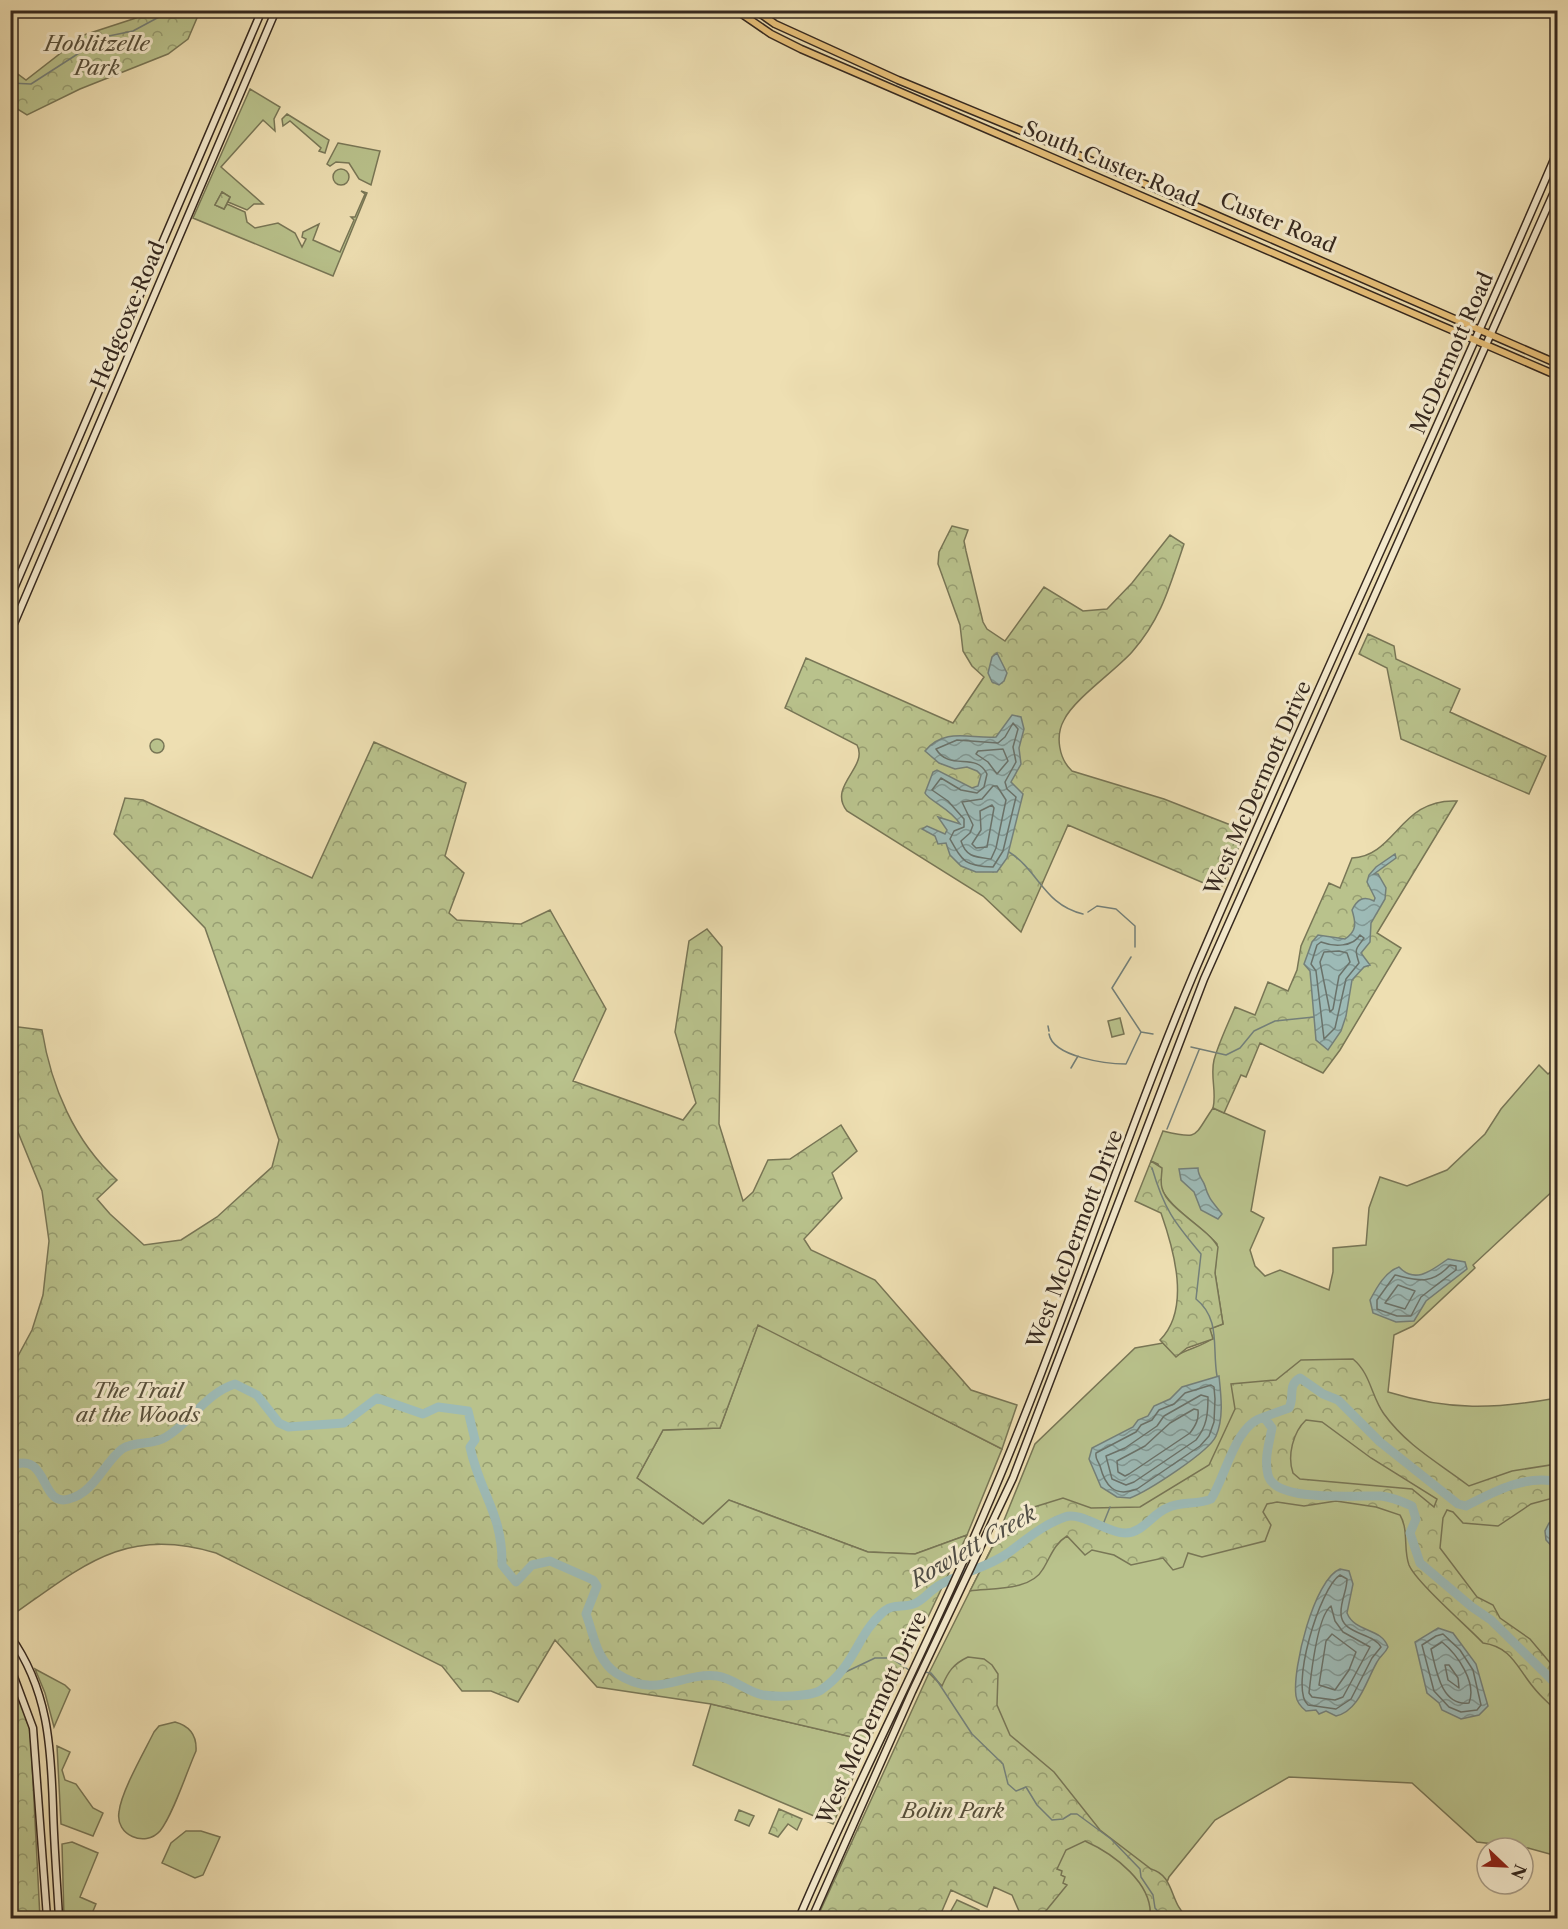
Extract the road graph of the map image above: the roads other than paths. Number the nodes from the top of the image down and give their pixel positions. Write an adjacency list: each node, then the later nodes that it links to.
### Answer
1 (262, 10): 21 (main road, Hedgcoxe Road)
2 (276, 10): 22 (main road, Hedgcoxe Road)
3 (736, 10): 7 (main road, South Custer Road)
4 (755, 10): 5 (main road, Custer Road)
5 (1053, 144): 7 (main road); 11 (main road, Custer Road)
6 (1557, 150): 9 (main road, McDermott Road)
7 (1048, 155): 13 (main road, South Custer Road)
8 (1557, 183): 10 (main road, McDermott Road)
9 (1523, 232): 10 (main road); 11 (main road, McDermott Road)
10 (1534, 237): 12 (main road, McDermott Road)
11 (1481, 330): 12 (main road, Custer Road); 13 (main road, McDermott Road)
12 (1492, 335): 14 (main road, McDermott Road); 15 (main road, Custer Road)
13 (1476, 341): 14 (main road, South Custer Road); 17 (main road, McDermott Road)
14 (1487, 346): 16 (main road, South Custer Road); 18 (main road, McDermott Road)
15 (1557, 364)
16 (1557, 376)
17 (1419, 466): 18 (main road); 19 (main road, McDermott Road)
18 (1430, 471): 20 (main road, McDermott Road)
19 (1374, 567): 23 (main road, West McDermott Drive)
20 (1384, 572): 24 (main road, West McDermott Drive)
21 (10, 598)
22 (10, 633)
23 (1329, 665): 24 (main road); 25 (main road, West McDermott Drive)
24 (1340, 670): 26 (main road, West McDermott Drive)
25 (1194, 975): 26 (main road); 27 (main road, West McDermott Drive)
26 (1204, 979): 28 (main road, West McDermott Drive)
27 (1068, 1303): 28 (main road); 33 (main road, West McDermott Drive)
28 (1079, 1308): 34 (main road, West McDermott Drive)
29 (10, 1636): 32 (main road)
30 (10, 1666): 31 (main road)
31 (46, 1918)
32 (59, 1918)
33 (799, 1918)
34 (812, 1918)

